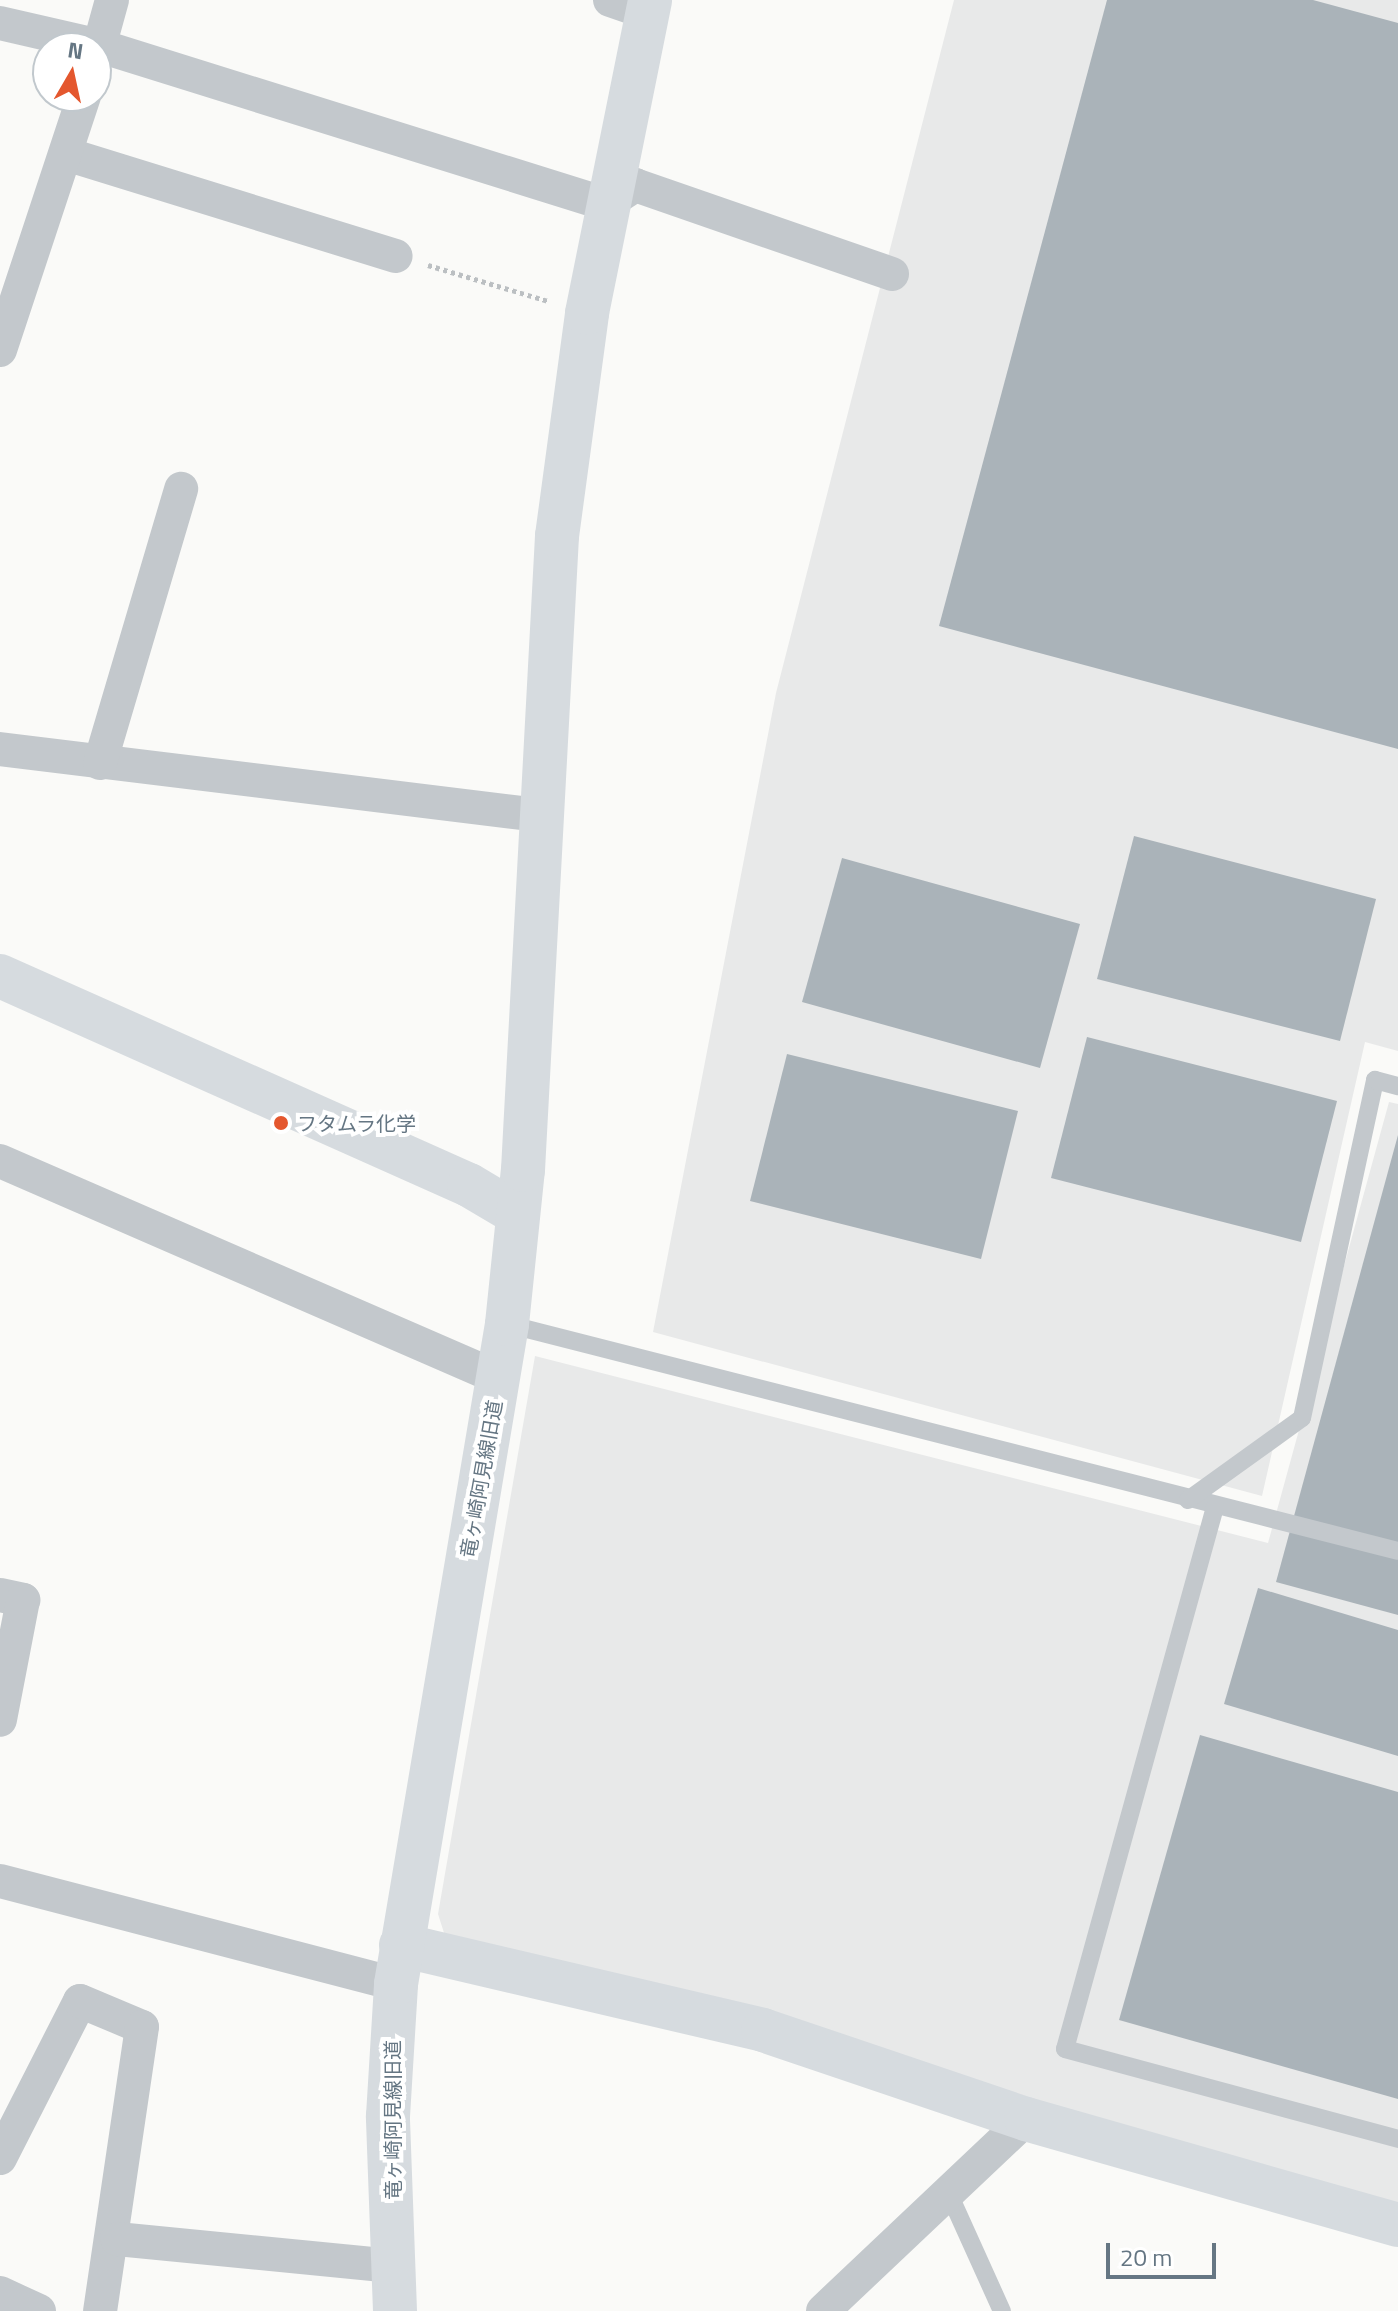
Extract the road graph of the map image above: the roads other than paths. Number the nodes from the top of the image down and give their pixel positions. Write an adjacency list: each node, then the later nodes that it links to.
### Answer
1 (112, 0): 5 (street)
2 (635, 4): 9 (street, 竜ヶ崎阿見線旧道)
3 (0, 23): 4 (street)
4 (32, 32)
5 (103, 32)
6 (112, 56): 9 (street)
7 (79, 112): 8 (street)
8 (66, 154): 10 (street); 12 (street)
9 (606, 204): 11 (street); 16 (street, 竜ヶ崎阿見線旧道)
10 (396, 256)
11 (892, 274)
12 (0, 350)
13 (181, 489): 15 (street)
14 (0, 749): 15 (street)
15 (100, 763): 16 (street)
16 (538, 815): 20 (street, 竜ヶ崎阿見線旧道)
17 (0, 976): 20 (street)
18 (1398, 1086): 23 (lane)
19 (0, 1161): 22 (street)
20 (518, 1214): 21 (street, 竜ヶ崎阿見線旧道)
21 (507, 1324): 22 (street, 竜ヶ崎阿見線旧道); 23 (lane)
22 (499, 1378): 29 (street, 竜ヶ崎阿見線旧道)
23 (1188, 1500): 24 (lane)
24 (1215, 1507): 25 (lane); 31 (lane)
25 (1398, 1551)
26 (0, 1595): 27 (street)
27 (0, 1720)
28 (0, 1881): 29 (street)
29 (398, 1964): 30 (street); 36 (street, 竜ヶ崎阿見線旧道)
30 (1026, 2119): 33 (street); 34 (street)
31 (1398, 2139)
32 (0, 2158): 35 (street)
33 (950, 2196): 41 (street); 42 (lane)
34 (1398, 2225)
35 (117, 2239): 36 (street); 39 (street)
36 (393, 2266): 40 (street, 竜ヶ崎阿見線旧道)
37 (0, 2293): 38 (street)
38 (39, 2311)
39 (100, 2311)
40 (395, 2311)
41 (823, 2311)
42 (1002, 2311)

